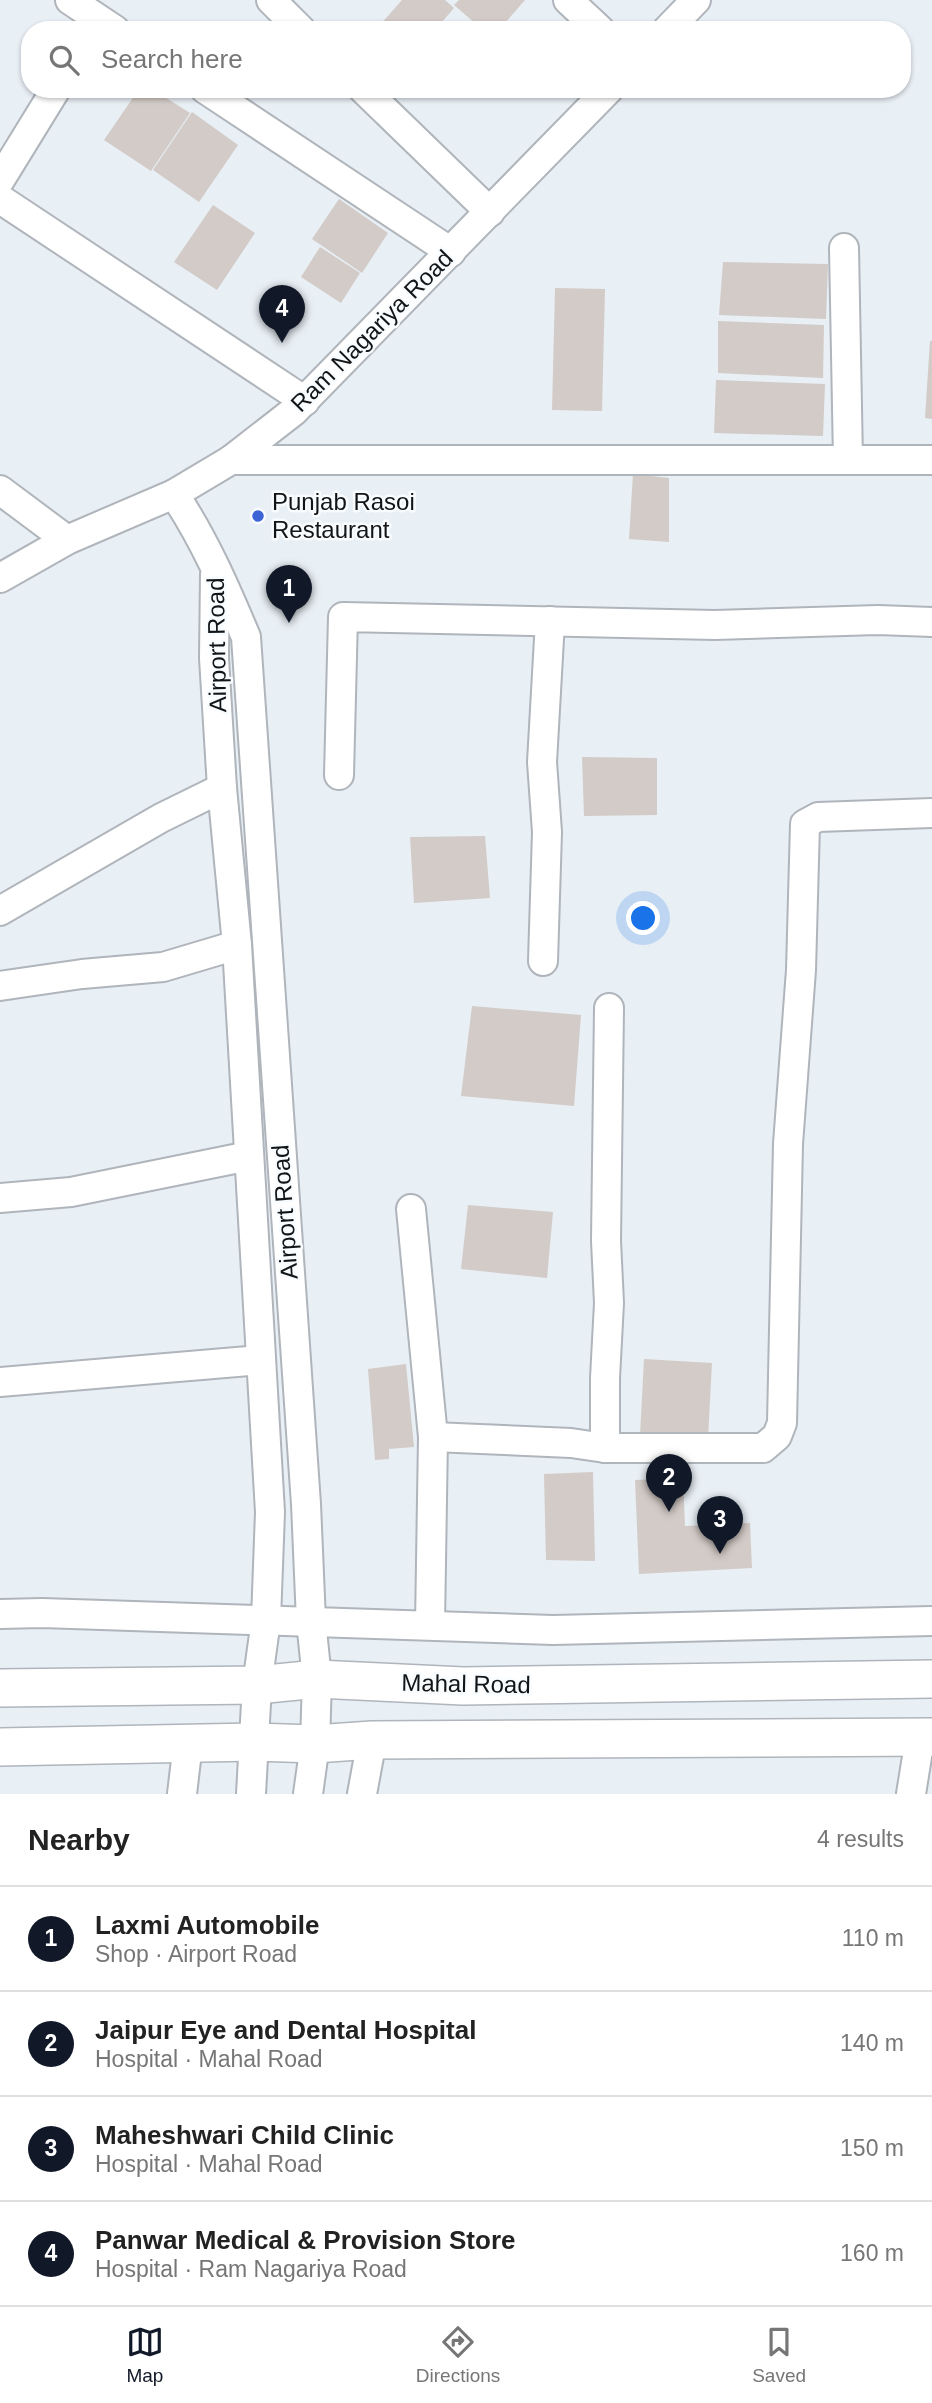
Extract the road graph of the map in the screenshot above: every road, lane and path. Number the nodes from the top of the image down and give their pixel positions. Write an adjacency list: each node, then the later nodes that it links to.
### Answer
1 (70, 0): 5 (street)
2 (271, 0): 6 (street)
3 (568, 0): 7 (street)
4 (696, 0): 8 (street)
5 (97, 21)
6 (293, 21)
7 (590, 21)
8 (676, 21)
9 (50, 98): 13 (street)
10 (219, 98): 17 (street)
11 (372, 98): 15 (street)
12 (600, 98): 15 (street, Ram Nagariya Road)
13 (0, 180)
14 (0, 199): 18 (street)
15 (489, 212): 17 (street, Ram Nagariya Road)
16 (844, 248): 20 (street)
17 (451, 252): 18 (street, Ram Nagariya Road)
18 (305, 401): 19 (street, Ram Nagariya Road)
19 (231, 460): 20 (street); 23 (street, Ram Nagariya Road)
20 (848, 460): 21 (street)
21 (932, 460)
22 (0, 491): 24 (street)
23 (174, 494): 24 (street, Ram Nagariya Road); 25 (street)
24 (67, 540): 26 (street, Ram Nagariya Road)
25 (216, 565): 30 (street, Airport Road); 46 (street, Airport Road)
26 (0, 578)
27 (550, 621): 28 (street); 29 (street); 34 (street)
28 (932, 622)
29 (339, 775)
30 (222, 788): 32 (street); 33 (street, Airport Road)
31 (932, 813): 43 (street)
32 (0, 911)
33 (237, 945): 35 (street); 37 (street, Airport Road)
34 (542, 961)
35 (0, 986)
36 (609, 1008): 43 (street)
37 (249, 1156): 38 (street); 40 (street, Airport Road)
38 (0, 1198)
39 (411, 1209): 42 (street)
40 (261, 1360): 41 (street); 45 (street, Airport Road)
41 (0, 1382)
42 (433, 1437): 43 (street); 48 (street)
43 (606, 1448)
44 (0, 1614): 45 (street)
45 (266, 1620): 46 (street); 51 (street, Airport Road)
46 (311, 1621): 48 (street); 49 (street, Airport Road)
47 (932, 1621): 48 (street)
48 (430, 1625)
49 (317, 1679): 50 (main road, Mahal Road); 51 (main road, Mahal Road); 57 (street, Airport Road)
50 (932, 1679)
51 (257, 1685): 52 (main road, Mahal Road); 56 (street, Airport Road)
52 (0, 1688)
53 (926, 1737): 54 (main road); 63 (street)
54 (373, 1740): 57 (main road); 62 (street)
55 (188, 1742): 56 (main road); 58 (main road); 59 (street)
56 (254, 1742): 57 (main road); 60 (street, Airport Road)
57 (315, 1744): 61 (street, Airport Road)
58 (0, 1747)
59 (182, 1794)
60 (251, 1794)
61 (307, 1794)
62 (362, 1794)
63 (911, 1794)

